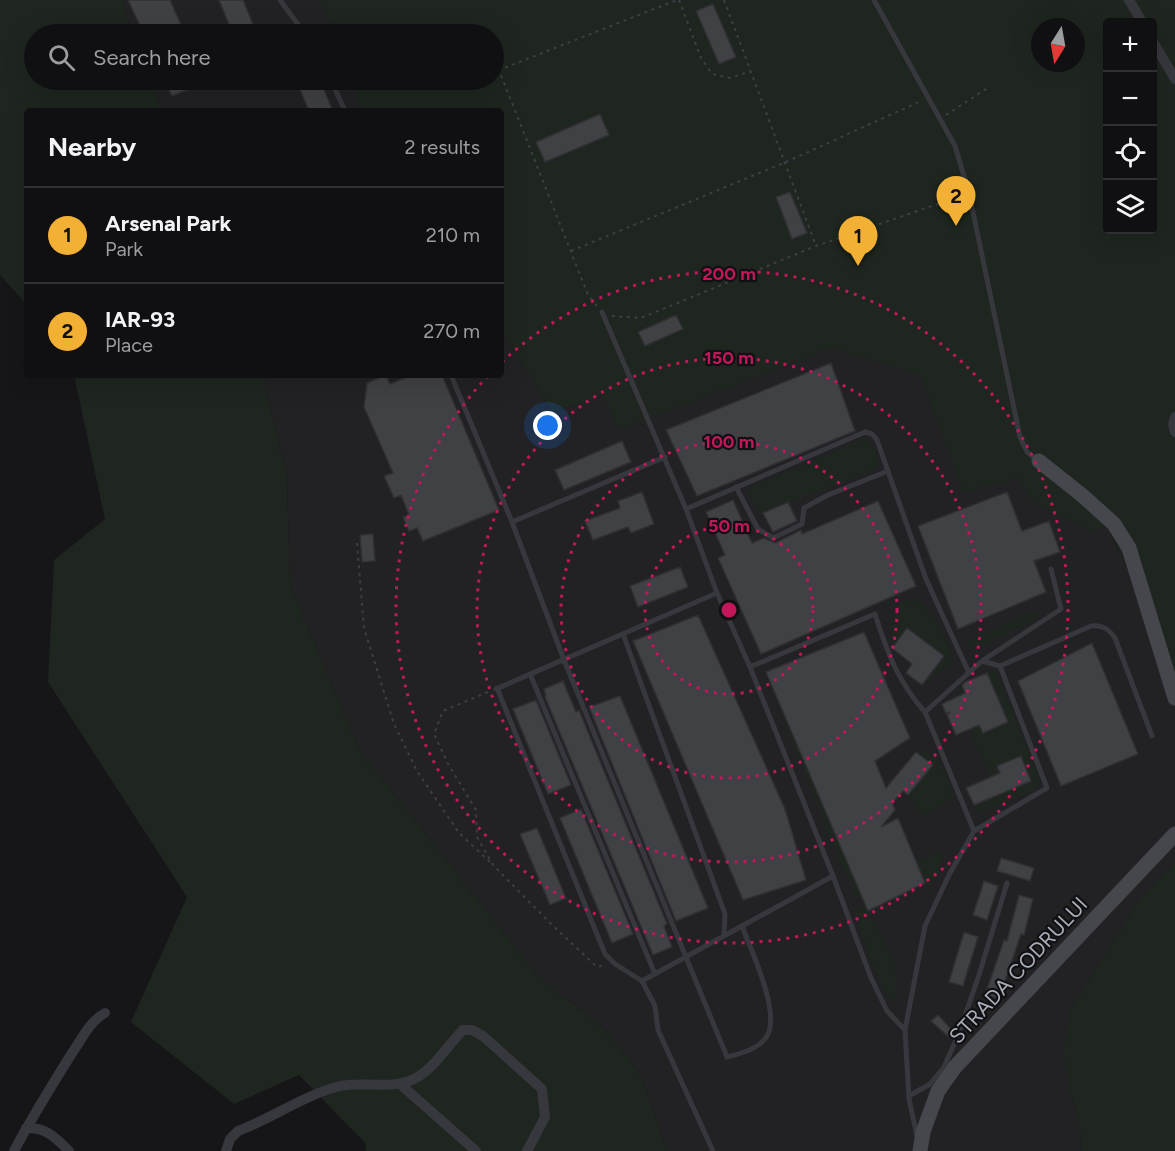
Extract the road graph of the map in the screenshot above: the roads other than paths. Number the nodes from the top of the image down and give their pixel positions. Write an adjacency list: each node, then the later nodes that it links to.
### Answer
1 (280, 0): 5 (lane)
2 (874, 0): 15 (lane)
3 (1129, 0): 4 (street)
4 (1140, 18)
5 (298, 24)
6 (1157, 48): 7 (street)
7 (1175, 79)
8 (336, 90): 9 (lane)
9 (344, 108)
10 (602, 312): 14 (lane)
11 (452, 378): 19 (lane)
12 (1175, 417): 13 (street)
13 (1175, 432)
14 (665, 457): 18 (lane); 19 (lane)
15 (1039, 461): 29 (street)
16 (888, 471): 17 (lane); 17 (lane); 27 (lane)
17 (736, 487): 18 (lane)
18 (686, 509): 21 (lane)
19 (512, 522): 23 (lane)
20 (1051, 569): 24 (lane)
21 (717, 593): 22 (lane); 26 (lane)
22 (623, 634): 23 (lane); 37 (lane)
23 (564, 660): 28 (lane); 38 (lane)
24 (982, 662): 25 (lane); 27 (lane)
25 (1000, 666): 31 (lane); 32 (lane)
26 (750, 667): 30 (lane); 34 (lane)
27 (969, 673): 30 (lane)
28 (530, 674): 39 (lane); 40 (lane)
29 (1175, 694)
30 (925, 712): 32 (lane)
31 (1152, 736)
32 (974, 831): 42 (lane)
33 (1175, 834): 46 (street, STRADA CODRULUI)
34 (833, 876): 36 (lane); 42 (lane)
35 (1007, 883): 44 (lane)
36 (742, 926): 37 (lane); 38 (lane)
37 (724, 936): 38 (lane)
38 (686, 957): 39 (lane)
39 (655, 974): 40 (lane)
40 (642, 981): 52 (lane)
41 (105, 1013): 45 (street)
42 (905, 1029): 44 (lane)
43 (400, 1084): 49 (street); 50 (street); 51 (street)
44 (909, 1096): 46 (lane)
45 (26, 1128): 47 (street); 48 (street)
46 (920, 1150)
47 (14, 1151)
48 (69, 1151)
49 (226, 1151)
50 (476, 1151)
51 (527, 1151)
52 (713, 1151)

